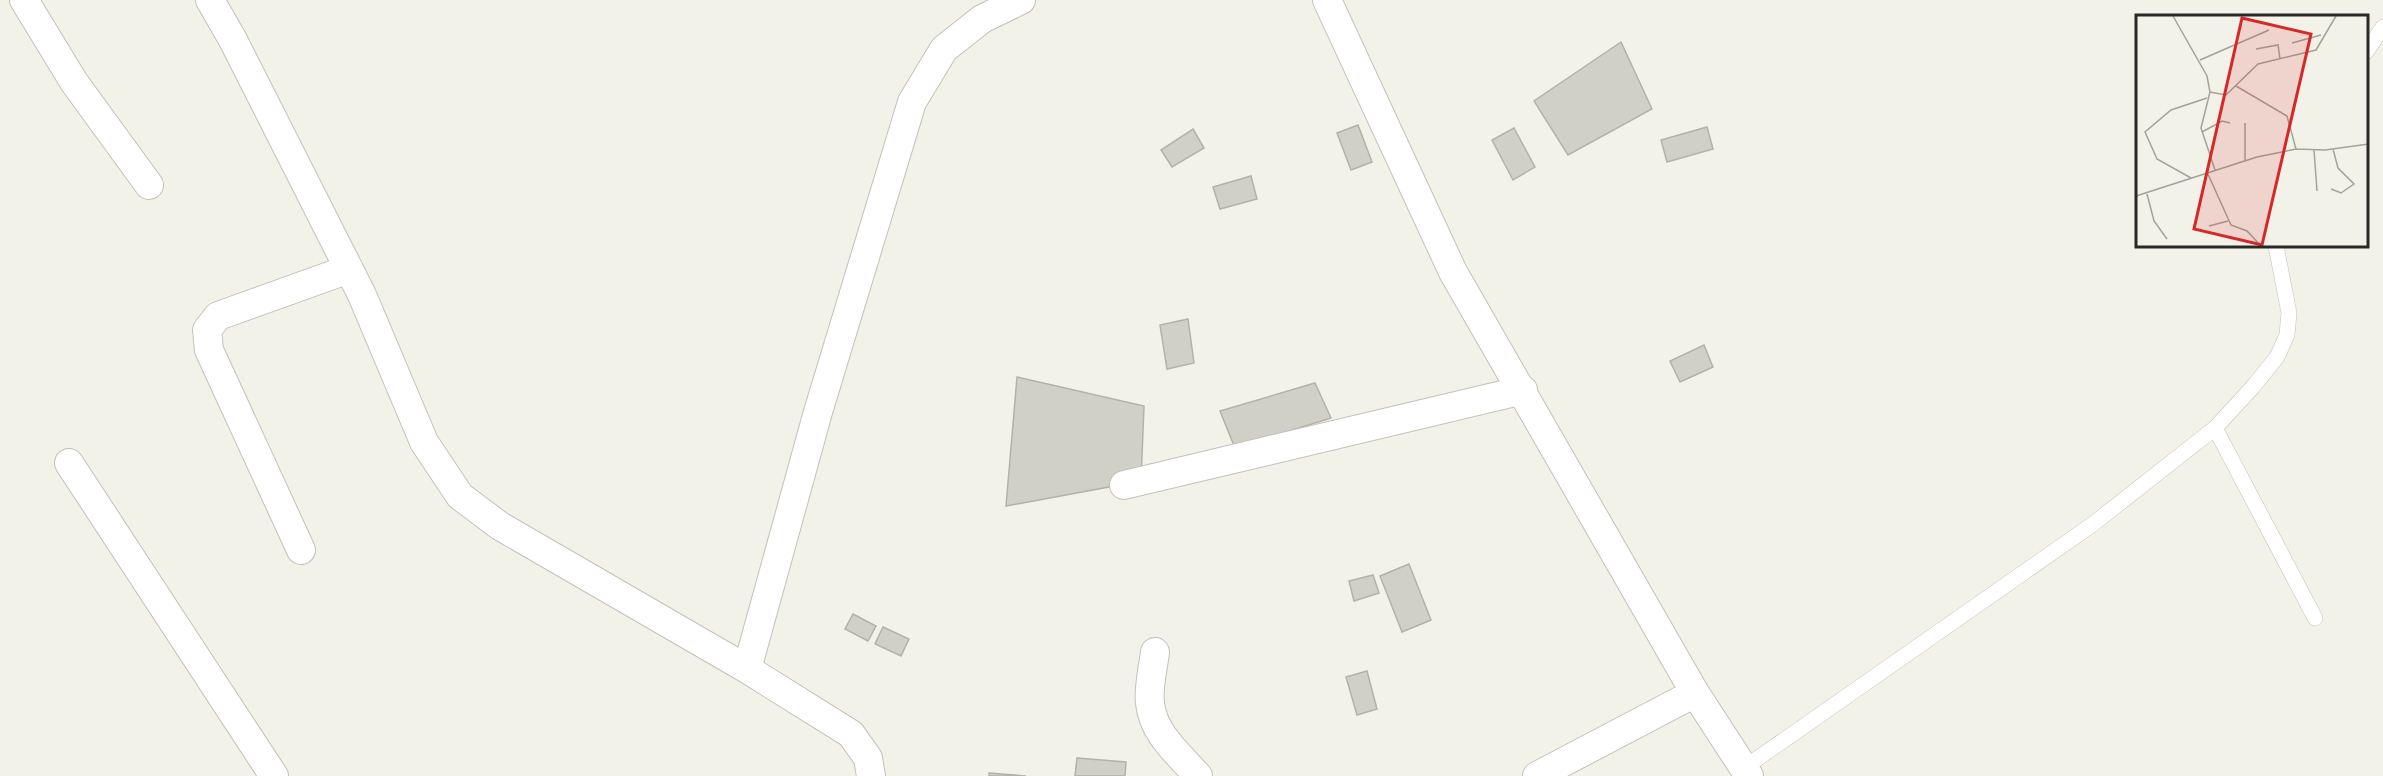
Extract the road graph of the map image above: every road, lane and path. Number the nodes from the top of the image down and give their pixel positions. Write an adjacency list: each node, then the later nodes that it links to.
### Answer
1 (24, 0): 7 (street)
2 (210, 0): 9 (street)
3 (1021, 0): 17 (street)
4 (1327, 0): 10 (street)
5 (2383, 27): 6 (lane)
6 (2368, 50)
7 (149, 185)
8 (2276, 248): 11 (lane)
9 (349, 268): 14 (street); 17 (street)
10 (1523, 390): 13 (street); 18 (street)
11 (2215, 428): 15 (lane); 19 (lane)
12 (69, 463): 20 (street)
13 (1124, 485)
14 (301, 550)
15 (2315, 618)
16 (1155, 652): 22 (street)
17 (747, 669): 21 (street)
18 (1695, 693): 19 (street); 23 (street)
19 (1747, 772)
20 (274, 776)
21 (871, 776)
22 (1198, 776)
23 (1537, 776)

